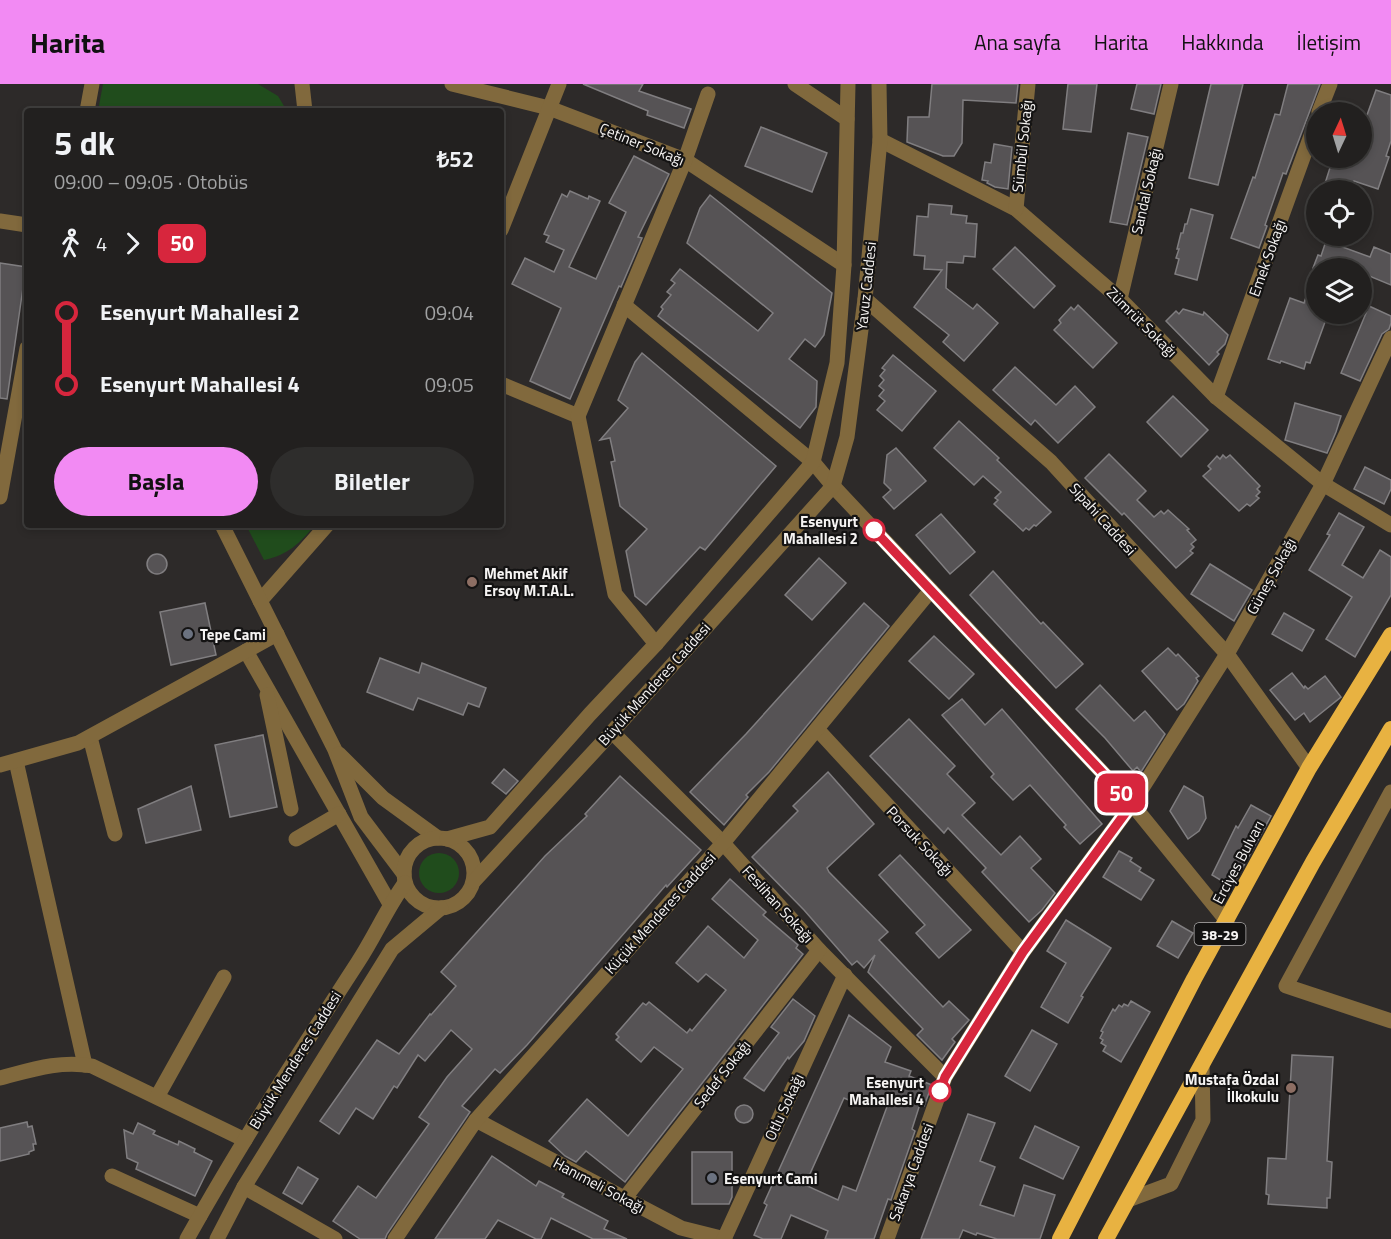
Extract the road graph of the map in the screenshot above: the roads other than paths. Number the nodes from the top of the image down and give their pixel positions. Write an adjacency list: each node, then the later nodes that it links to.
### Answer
1 (92, 84): 13 (street)
2 (302, 84): 14 (street)
3 (452, 84): 15 (street, Çetiner Sokağı)
4 (559, 84): 15 (street)
5 (795, 84): 16 (street)
6 (848, 84): 16 (street, Yavuz Caddesi)
7 (879, 84): 17 (street, Yavuz Caddesi)
8 (1028, 84): 20 (street, Sümbül Sokağı)
9 (1171, 84): 26 (street, Sandal Sokağı)
10 (1330, 84): 12 (street)
11 (708, 94): 19 (street)
12 (1323, 102)
13 (88, 108)
14 (305, 108)
15 (549, 108): 19 (street, Çetiner Sokağı); 22 (street)
16 (847, 119): 24 (street, Yavuz Caddesi)
17 (880, 140): 20 (street, Zümrüt Sokağı); 25 (street, Yavuz Caddesi)
18 (1306, 149): 31 (street, Emek Sokağı)
19 (685, 160): 24 (street, Çetiner Sokağı); 27 (street)
20 (1016, 209): 26 (street, Zümrüt Sokağı)
21 (0, 220): 23 (street)
22 (504, 222)
23 (24, 224)
24 (844, 265): 33 (street, Yavuz Caddesi)
25 (865, 299): 35 (street, Yavuz Caddesi); 46 (street, Sipahi Caddesi)
26 (1120, 299): 31 (street, Zümrüt Sokağı)
27 (624, 305): 32 (street); 33 (street)
28 (1391, 338): 34 (street, Güneş Sokağı)
29 (24, 364): 36 (street)
30 (504, 385): 32 (street)
31 (1216, 397): 34 (street, Zümrüt Sokağı)
32 (578, 416): 44 (street)
33 (813, 462): 35 (street); 44 (street, Büyük Menderes Caddesi)
34 (1323, 484): 37 (street, Zümrüt Sokağı); 46 (street, Güneş Sokağı)
35 (833, 486): 40 (street); 50 (street, Büyük Menderes Caddesi)
36 (0, 496)
37 (1391, 525)
38 (224, 528): 41 (street)
39 (324, 528): 41 (street)
40 (931, 590): 48 (street, Küçük Menderes Caddesi); 57 (street)
41 (260, 600): 42 (street)
42 (277, 634): 45 (street); 52 (street)
43 (1391, 635): 55 (highway, Erciyes Bulvarı / 38-29)
44 (656, 644): 61 (street, Büyük Menderes Caddesi)
45 (246, 651): 47 (street); 51 (street)
46 (1227, 654): 55 (street, Sipahi Caddesi); 57 (street, Güneş Sokağı)
47 (264, 681): 58 (street); 59 (street)
48 (817, 729): 63 (street, Küçük Menderes Caddesi); 70 (street, Porsuk Sokağı)
49 (1391, 729): 74 (highway, 38-29)
50 (612, 732): 63 (street, Feslihan Sokağı); 65 (street, Büyük Menderes Caddesi)
51 (90, 737): 53 (street); 60 (street)
52 (335, 750): 61 (street); 64 (street)
53 (16, 761): 54 (street); 75 (street)
54 (0, 765)
55 (1309, 768): 68 (highway, Erciyes Bulvarı / 38-29)
56 (1391, 792): 73 (street)
57 (1132, 804): 68 (street); 70 (street, Sakarya Caddesi)
58 (291, 809)
59 (339, 814): 62 (street); 66 (street)
60 (115, 834)
61 (442, 838): 64 (street); 65 (street)
62 (296, 839)
63 (723, 843): 69 (street, Feslihan Sokağı); 79 (street, Küçük Menderes Caddesi)
64 (405, 879): 66 (street, Büyük Menderes Caddesi); 67 (street)
65 (474, 881): 67 (street)
66 (390, 904): 80 (street, Büyük Menderes Caddesi)
67 (441, 908): 82 (street, Büyük Menderes Caddesi)
68 (1227, 921): 93 (highway, Erciyes Bulvarı / 38-29)
69 (819, 950): 71 (street, Feslihan Sokağı); 83 (street, Sedef Sokağı)
70 (1023, 952): 76 (street, Sakarya Caddesi)
71 (845, 975): 76 (street, Feslihan Sokağı); 91 (street, Otlu Sokağı)
72 (224, 977): 78 (street)
73 (1391, 1021)
74 (1202, 1064): 84 (highway, 38-29); 84 (street)
75 (85, 1065): 77 (street); 78 (street)
76 (945, 1077): 92 (street, Sakarya Caddesi)
77 (0, 1078)
78 (157, 1097): 80 (street)
79 (476, 1120): 83 (street, Hanımeli Sokağı); 90 (street, Küçük Menderes Caddesi)
80 (245, 1140): 85 (street, Büyük Menderes Caddesi)
81 (112, 1176): 85 (street)
82 (244, 1186): 88 (street, Büyük Menderes Caddesi); 89 (street)
83 (624, 1198): 86 (street, Hanımeli Sokağı)
84 (1128, 1200): 94 (highway, 38-29)
85 (200, 1216): 87 (street, Büyük Menderes Caddesi)
86 (679, 1234): 91 (street, Hanımeli Sokağı)
87 (187, 1239)
88 (217, 1239)
89 (335, 1239)
90 (395, 1239)
91 (725, 1239)
92 (887, 1239)
93 (1060, 1239)
94 (1106, 1239)

